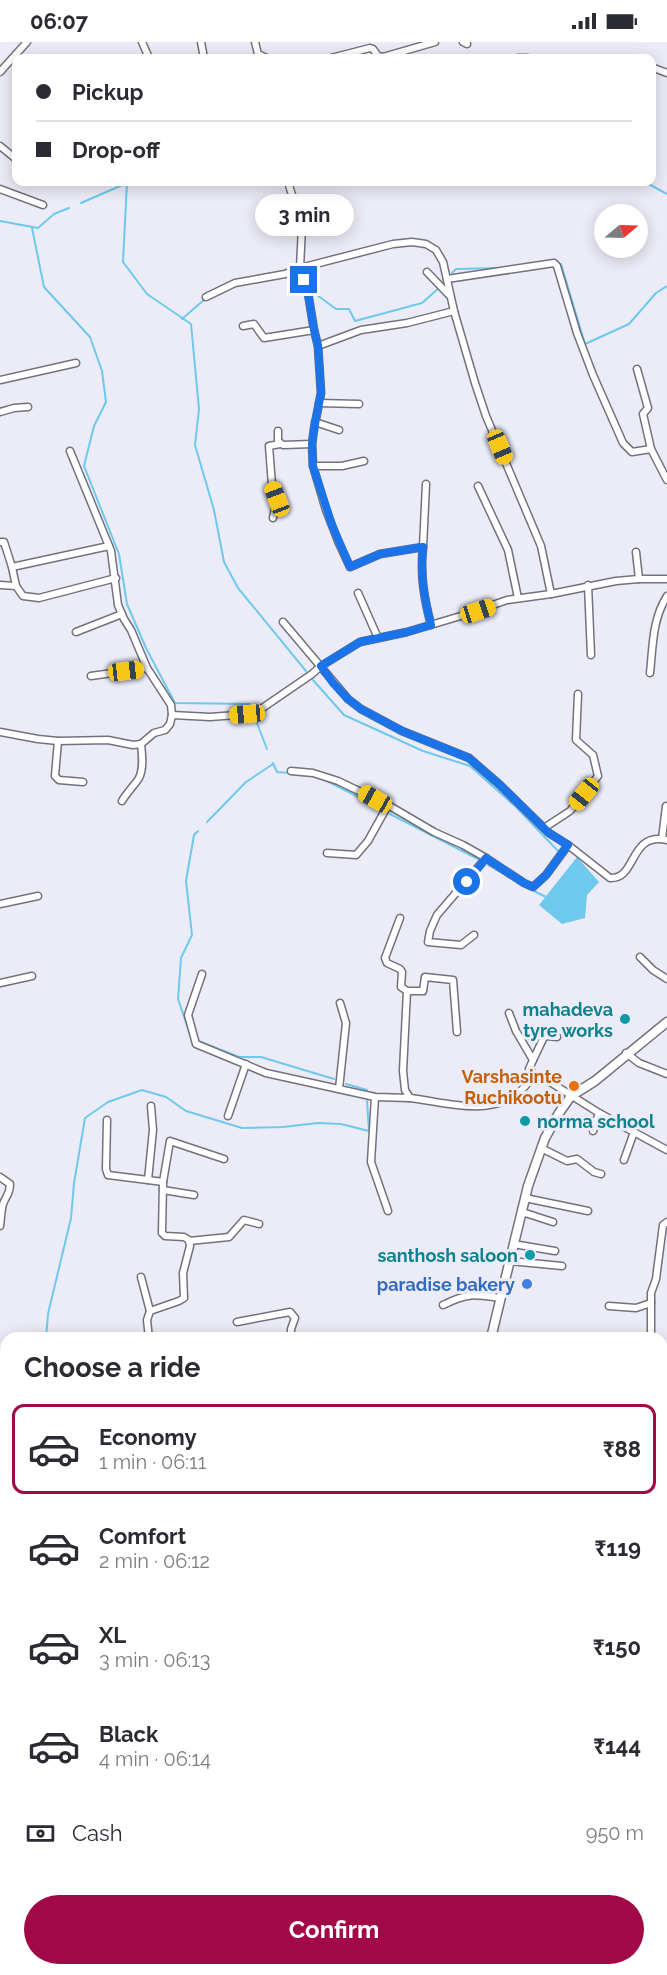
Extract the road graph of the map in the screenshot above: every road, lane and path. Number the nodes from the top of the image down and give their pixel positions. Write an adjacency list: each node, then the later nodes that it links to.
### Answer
1 (27, 42): 4 (street)
2 (435, 42): 7 (street)
3 (361, 46): 5 (street); 6 (street)
4 (16, 54)
5 (341, 54)
6 (377, 54)
7 (393, 54)
8 (12, 59): 9 (street)
9 (0, 72)
10 (0, 146): 11 (street)
11 (12, 156)
12 (289, 186): 15 (street)
13 (0, 189): 14 (street)
14 (43, 205)
15 (300, 268): 17 (street); 18 (street); 22 (street)
16 (427, 272): 19 (street)
17 (447, 279): 19 (street); 36 (street)
18 (206, 297)
19 (451, 297): 20 (street)
20 (454, 311): 23 (street); 56 (street)
21 (243, 326): 22 (street)
22 (314, 330): 23 (street)
23 (318, 345): 27 (street)
24 (76, 363): 26 (street)
25 (637, 369): 36 (street)
26 (0, 380)
27 (319, 403): 28 (street); 31 (street)
28 (359, 404)
29 (27, 407): 30 (street)
30 (0, 412)
31 (315, 422): 32 (street); 35 (street)
32 (339, 430)
33 (278, 431): 34 (street)
34 (280, 444): 35 (street); 43 (street)
35 (312, 444): 39 (street)
36 (651, 449): 40 (street)
37 (70, 451): 45 (street)
38 (364, 461): 39 (street)
39 (313, 466): 46 (street)
40 (667, 480)
41 (426, 484): 46 (street)
42 (478, 486): 58 (street)
43 (273, 518)
44 (0, 542): 48 (street)
45 (109, 546): 48 (street); 49 (street)
46 (423, 547): 61 (street)
47 (636, 552): 50 (street)
48 (12, 567): 54 (street)
49 (116, 578): 54 (street); 59 (street)
50 (639, 579): 51 (street); 53 (street)
51 (667, 579)
52 (0, 585): 54 (street)
53 (588, 585): 56 (street); 64 (street)
54 (16, 586)
55 (358, 593): 63 (street)
56 (551, 594): 58 (street)
57 (667, 596): 67 (street)
58 (518, 598): 61 (street)
59 (122, 614): 62 (street); 66 (street)
60 (284, 622): 65 (street)
61 (431, 625): 63 (street)
62 (76, 632)
63 (378, 638): 65 (street)
64 (591, 655)
65 (321, 666): 70 (street); 79 (street)
66 (147, 668): 68 (street); 70 (street)
67 (650, 673)
68 (91, 676)
69 (578, 694): 79 (street)
70 (172, 715): 73 (street)
71 (0, 732): 72 (street)
72 (58, 741): 73 (street); 75 (street)
73 (141, 744): 76 (street)
74 (291, 771): 77 (street)
75 (83, 782)
76 (122, 801)
77 (388, 806): 82 (street); 83 (street)
78 (666, 806): 80 (street)
79 (544, 828): 81 (street)
80 (664, 839): 81 (street)
81 (568, 845): 83 (street)
82 (327, 853)
83 (486, 858): 87 (street)
84 (38, 896): 85 (street)
85 (0, 904)
86 (400, 918): 93 (street)
87 (474, 936)
88 (640, 957): 91 (street)
89 (202, 974): 101 (street)
90 (32, 976): 92 (street)
91 (667, 979)
92 (0, 982)
93 (407, 992): 97 (street); 107 (street)
94 (340, 1003): 104 (street)
95 (509, 1012): 100 (street)
96 (667, 1022): 99 (main road)
97 (457, 1032)
98 (557, 1038): 100 (street)
99 (626, 1053): 103 (street); 105 (main road)
100 (532, 1060): 102 (street)
101 (246, 1064): 104 (street); 110 (street)
102 (535, 1074): 105 (street); 107 (street)
103 (667, 1074)
104 (339, 1089): 106 (street)
105 (571, 1096): 109 (street); 114 (main road)
106 (375, 1097): 107 (street); 125 (street)
107 (410, 1098)
108 (151, 1106): 120 (street)
109 (599, 1113): 112 (street); 113 (street)
110 (228, 1116)
111 (107, 1120): 120 (street)
112 (593, 1131)
113 (634, 1132): 115 (street); 117 (street)
114 (541, 1148): 118 (street); 124 (main road)
115 (667, 1150)
116 (224, 1159): 121 (street)
117 (624, 1160)
118 (601, 1174)
119 (0, 1177): 131 (street)
120 (148, 1180): 121 (street)
121 (163, 1182): 122 (street)
122 (163, 1190): 123 (street); 132 (street)
123 (194, 1194)
124 (525, 1198): 126 (street); 127 (main road)
125 (388, 1211)
126 (588, 1211)
127 (522, 1212): 128 (street); 134 (main road)
128 (553, 1222)
129 (667, 1222): 133 (street)
130 (259, 1224): 132 (street)
131 (0, 1226)
132 (189, 1241): 143 (street)
133 (664, 1242): 140 (street)
134 (513, 1244): 135 (street); 136 (main road)
135 (555, 1251)
136 (510, 1261): 137 (street); 139 (main road)
137 (562, 1266)
138 (141, 1278): 143 (street)
139 (500, 1298): 141 (street); 147 (main road)
140 (651, 1304): 142 (street); 148 (street)
141 (443, 1305)
142 (609, 1306)
143 (150, 1311): 145 (street)
144 (237, 1322): 146 (street)
145 (148, 1332)
146 (291, 1332)
147 (492, 1332)
148 (651, 1332)

